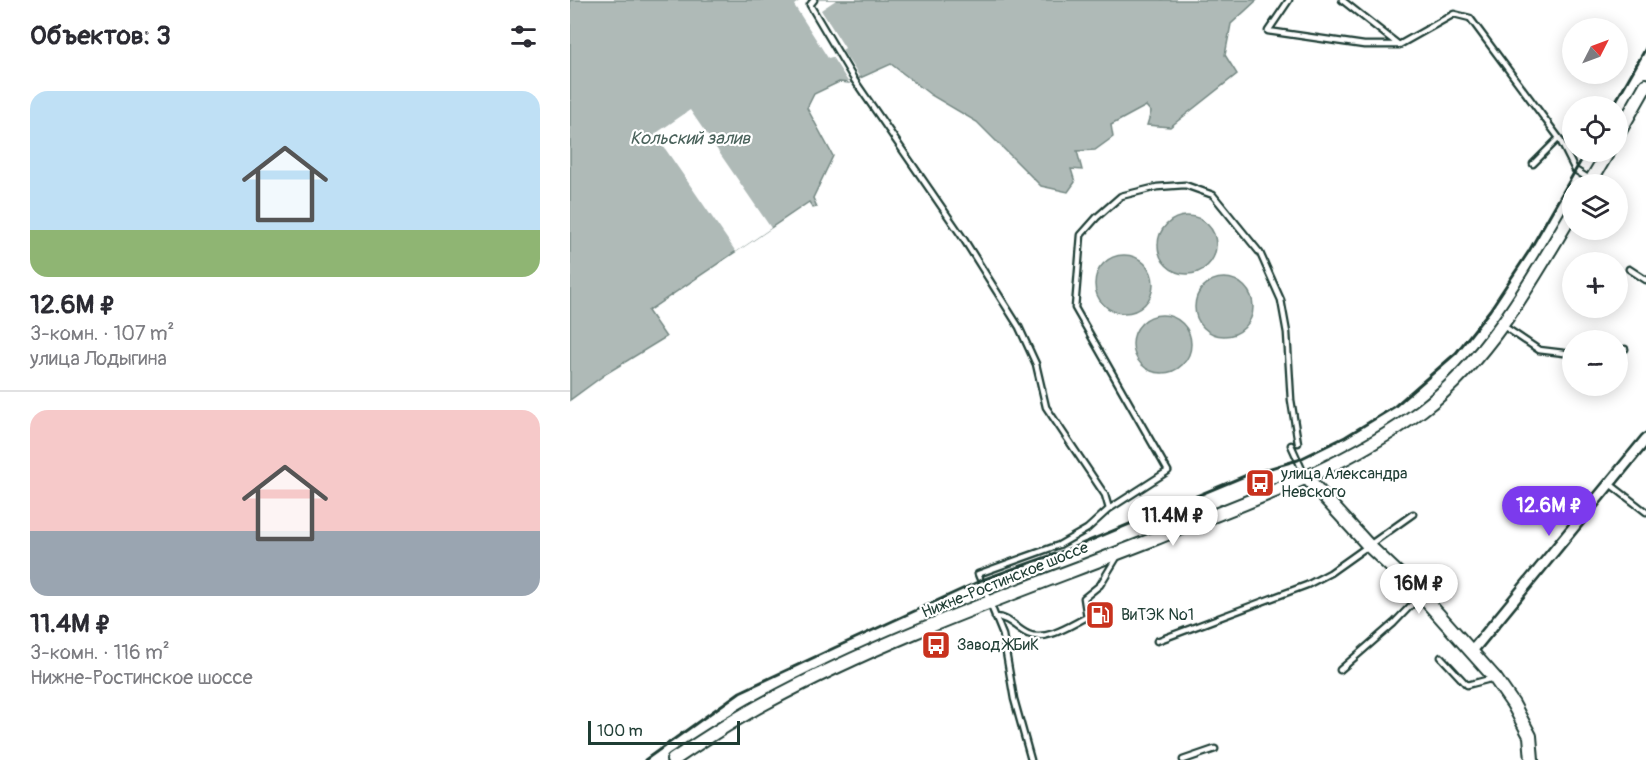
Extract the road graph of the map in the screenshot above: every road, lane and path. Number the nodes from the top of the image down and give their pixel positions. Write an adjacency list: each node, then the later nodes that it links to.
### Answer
1 (814, 0): 20 (lane)
2 (1288, 0): 4 (lane)
3 (1342, 0): 4 (lane)
4 (1399, 45): 7 (lane)
5 (1646, 85): 6 (street)
6 (1628, 117)
7 (1560, 138): 8 (lane); 9 (lane)
8 (1533, 164)
9 (1580, 174)
10 (1562, 230): 13 (street, Нижне-Ростинское шоссе)
11 (1629, 269): 12 (lane)
12 (1646, 280)
13 (1501, 324): 14 (lane); 18 (street, Нижне-Ростинское шоссе)
14 (1562, 353)
15 (1646, 439): 19 (street)
16 (1298, 443): 20 (lane)
17 (1291, 445): 18 (lane)
18 (1305, 476): 23 (street); 24 (street, Нижне-Ростинское шоссе)
19 (1610, 484): 21 (lane); 29 (street)
20 (1109, 509): 26 (lane)
21 (1646, 512)
22 (1413, 514): 23 (lane)
23 (1369, 546): 25 (street); 28 (lane)
24 (1119, 552): 26 (street, Нижне-Ростинское шоссе); 27 (lane)
25 (1422, 595): 29 (street); 31 (lane)
26 (990, 604): 27 (lane); 34 (street, Нижне-Ростинское шоссе)
27 (995, 617): 35 (lane)
28 (1157, 641)
29 (1472, 651): 32 (street)
30 (1441, 657): 32 (lane)
31 (1340, 669)
32 (1495, 678): 37 (street)
33 (1215, 749): 36 (lane)
34 (673, 760)
35 (1031, 760)
36 (1183, 760)
37 (1532, 760)

